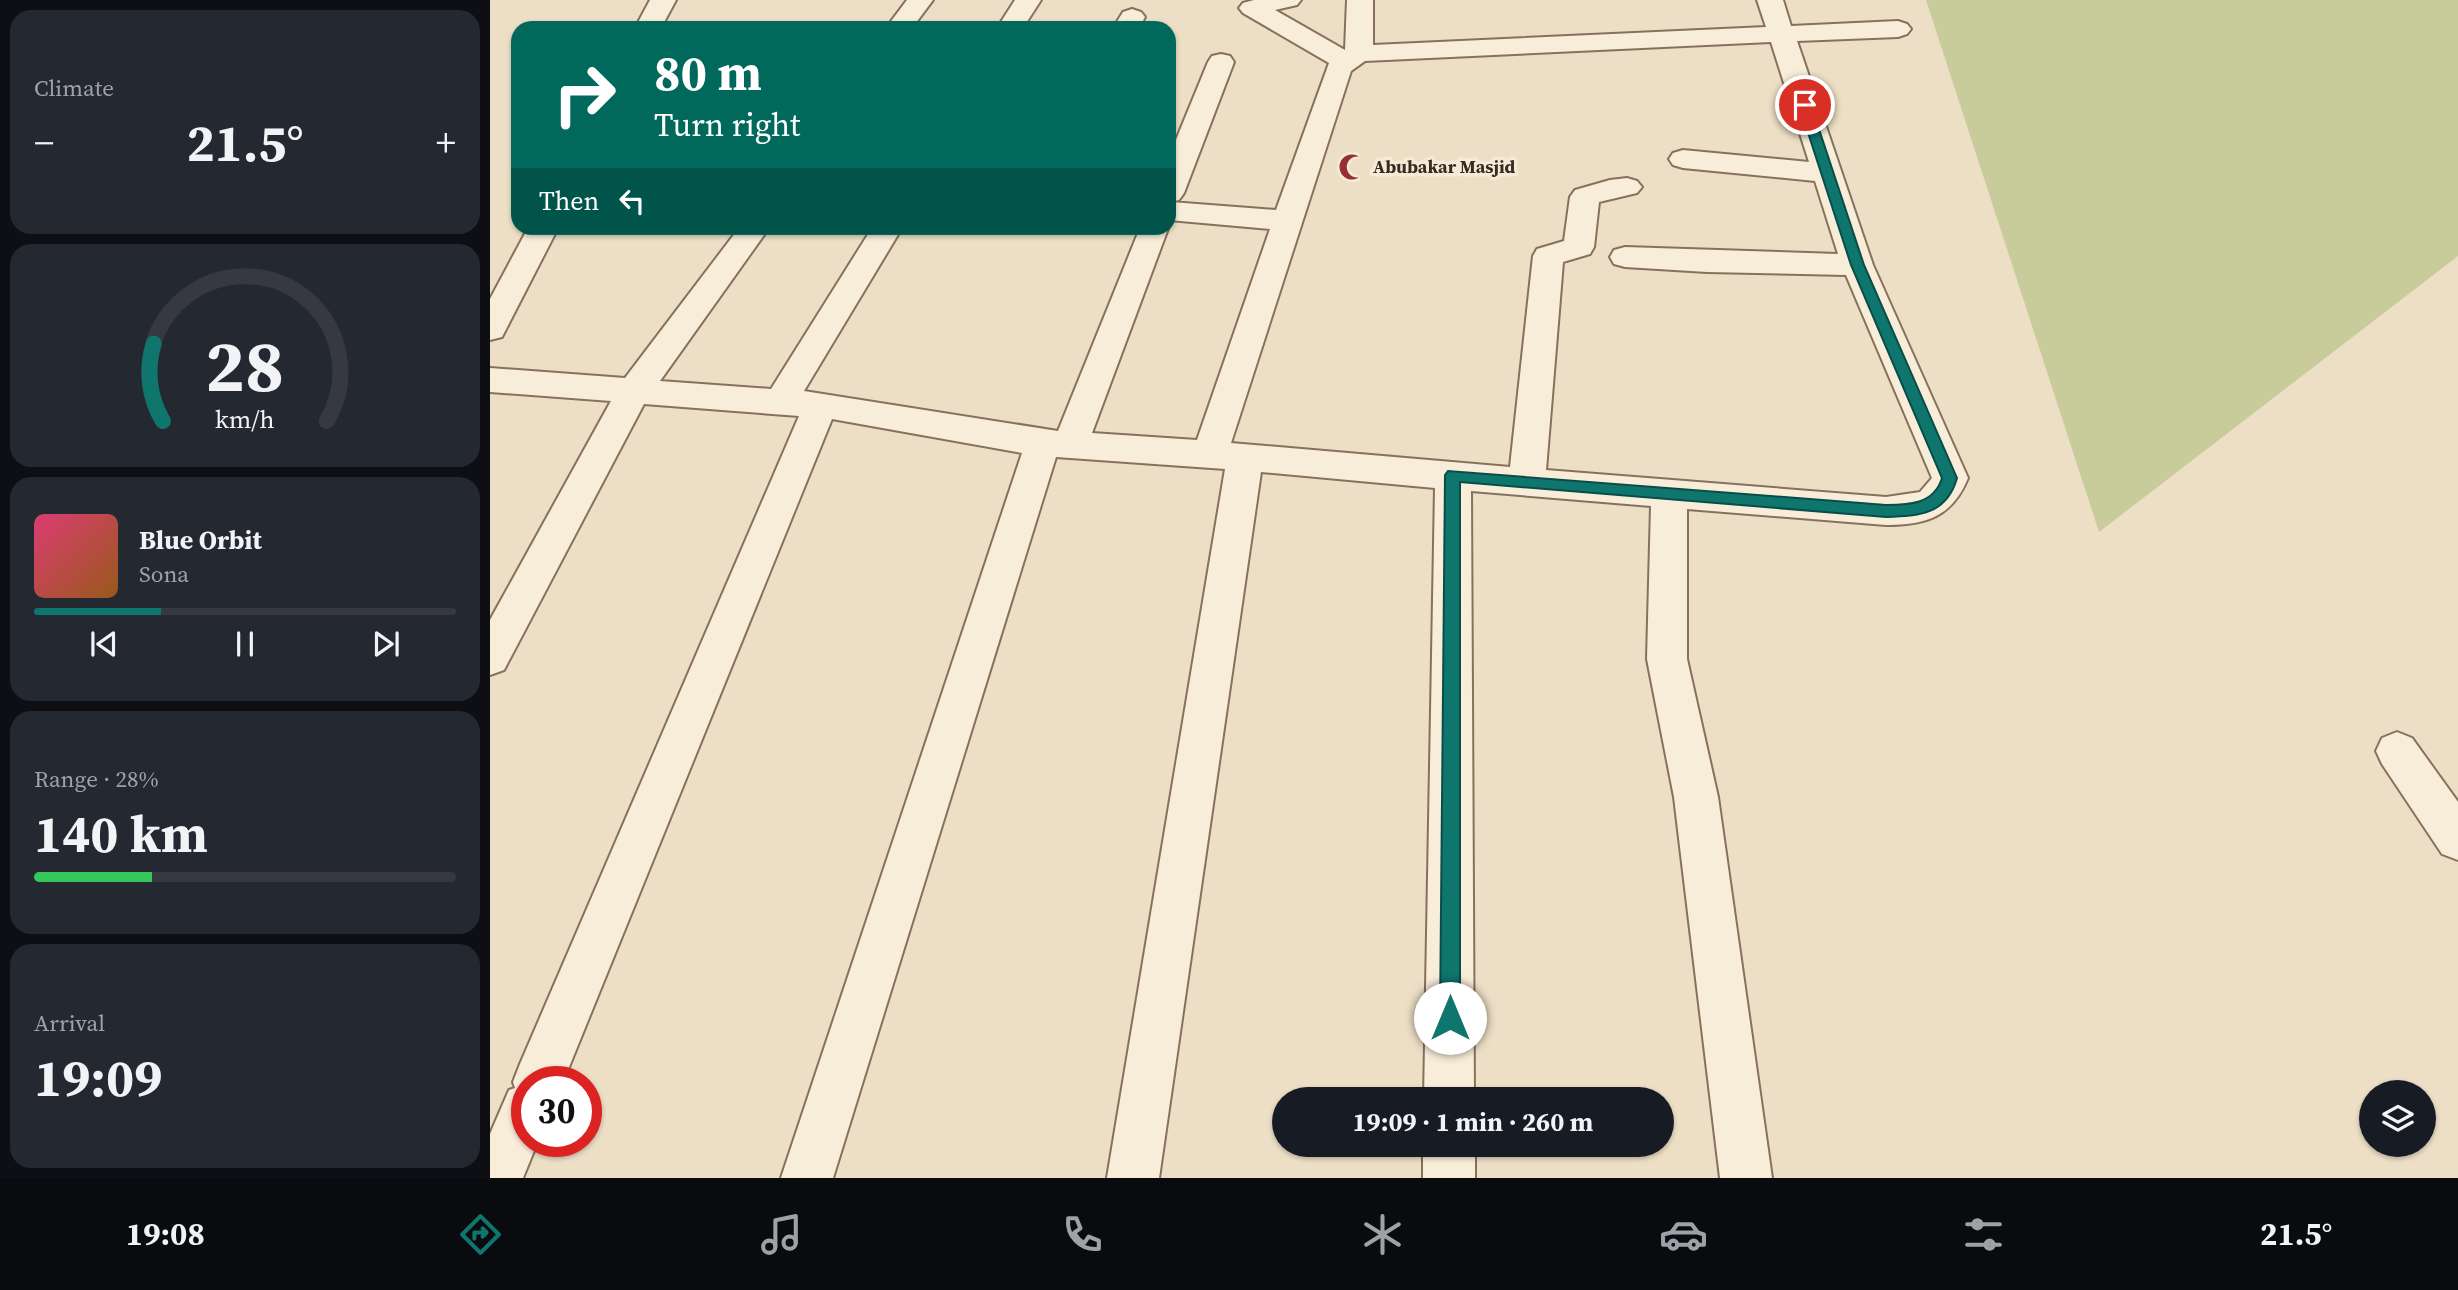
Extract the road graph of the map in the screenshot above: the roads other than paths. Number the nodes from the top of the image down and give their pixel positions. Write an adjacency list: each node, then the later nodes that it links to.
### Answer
1 (663, 0): 7 (street)
2 (920, 0): 8 (street)
3 (1028, 0): 9 (street)
4 (1288, 0): 12 (street)
5 (1360, 0): 12 (street)
6 (1770, 0): 11 (street)
7 (652, 21)
8 (904, 21)
9 (1014, 21)
10 (1898, 29): 11 (street)
11 (1782, 36): 12 (street); 15 (street)
12 (1352, 57): 19 (street)
13 (1221, 62): 16 (street)
14 (1683, 159): 15 (street)
15 (1828, 173): 25 (street)
16 (1176, 175)
17 (1628, 187): 34 (street)
18 (1176, 212): 19 (street)
19 (1287, 220): 32 (street)
20 (540, 235): 26 (street)
21 (749, 235): 28 (street)
22 (883, 235): 29 (street)
23 (1152, 235): 31 (street)
24 (1625, 257): 25 (street)
25 (1857, 265): 35 (street)
26 (490, 329)
27 (490, 380): 28 (street)
28 (634, 391): 29 (street); 36 (street)
29 (780, 402): 30 (street)
30 (821, 405): 31 (street); 39 (street)
31 (1057, 443): 32 (street); 44 (street)
32 (1227, 456): 33 (street); 45 (street)
33 (1453, 475): 34 (street); 40 (street)
34 (1527, 480): 35 (street)
35 (1669, 492): 47 (street)
36 (490, 658)
37 (2397, 751): 38 (street)
38 (2458, 839)
39 (545, 1066)
40 (1449, 1087)
41 (511, 1147): 43 (street)
42 (1449, 1157): 46 (street)
43 (498, 1178)
44 (807, 1178)
45 (1133, 1178)
46 (1449, 1178)
47 (1746, 1178)

